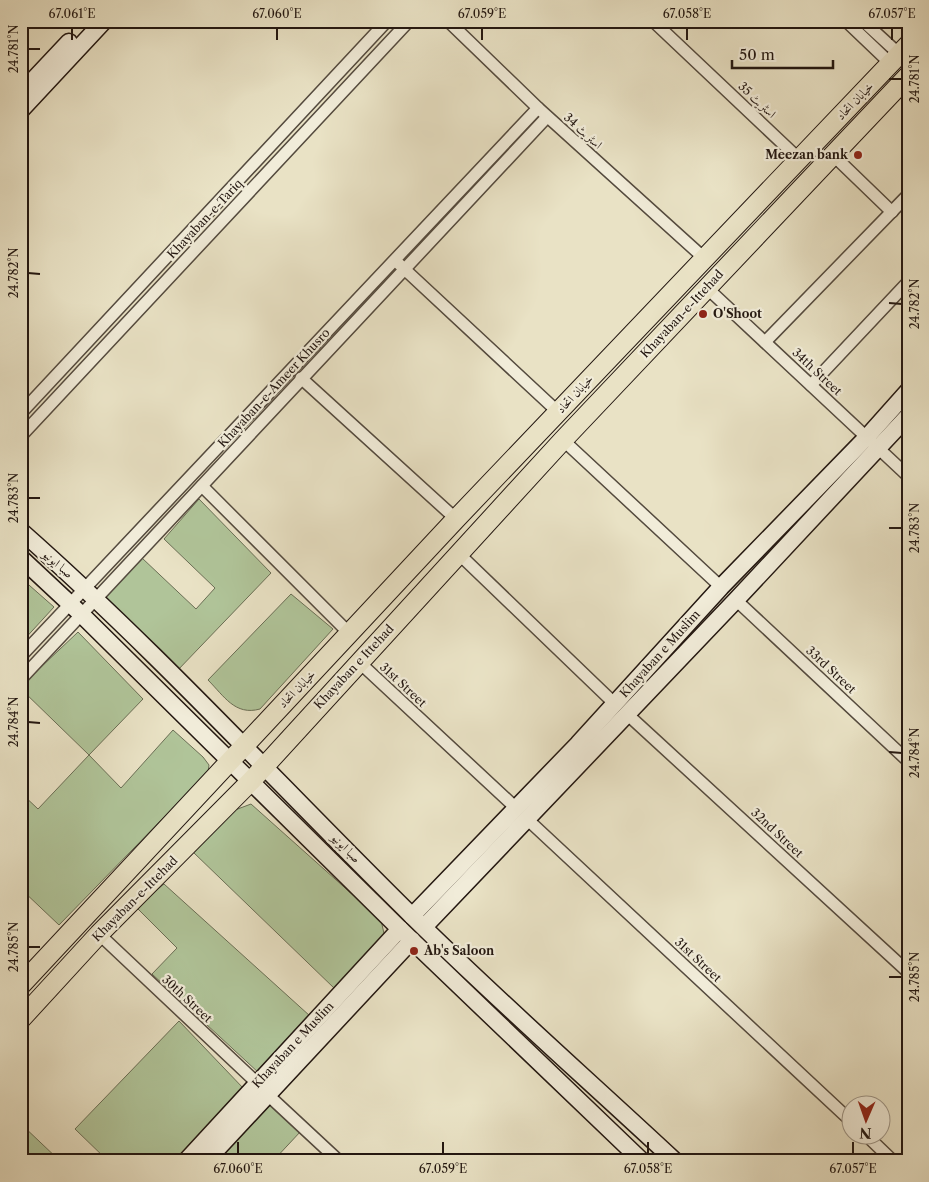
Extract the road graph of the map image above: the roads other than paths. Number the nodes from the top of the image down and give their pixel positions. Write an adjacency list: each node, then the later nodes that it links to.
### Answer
1 (89, 21): 11 (street)
2 (104, 21): 13 (street)
3 (387, 21): 31 (street, Khayaban-e-Tariq)
4 (409, 21): 33 (street, Khayaban-e-Tariq)
5 (448, 21): 12 (street, اسٹریٹ 34)
6 (653, 21): 16 (street, اسٹریٹ 35)
7 (846, 21): 9 (street)
8 (863, 21): 9 (street)
9 (899, 54): 16 (main road, خیابان اتحاد)
10 (906, 81): 15 (main road, Khayaban-e-Ittehad)
11 (21, 93)
12 (538, 108): 14 (street, اسٹریٹ 34); 20 (street, Khayaban-e-Ameer Khusro)
13 (21, 110)
14 (547, 117): 19 (street, اسٹریٹ 34); 21 (street, Khayaban-e-Ameer Khusro)
15 (833, 155): 18 (street); 23 (main road, Khayaban-e-Ittehad)
16 (799, 158): 19 (main road, خیابان اتحاد)
17 (908, 195): 18 (street)
18 (892, 212): 26 (street)
19 (704, 258): 30 (main road, خیابان اتحاد)
20 (394, 260): 21 (street); 24 (street, Khayaban-e-Ameer Khusro)
21 (403, 268): 25 (street, Khayaban-e-Ameer Khusro); 30 (street)
22 (908, 282): 28 (street)
23 (707, 288): 26 (street, 34th Street); 34 (main road, Khayaban-e-Ittehad)
24 (350, 305): 25 (street); 45 (street, Khayaban-e-Ameer Khusro)
25 (360, 315): 27 (street, Khayaban-e-Ameer Khusro)
26 (765, 342): 28 (street, 34th Street)
27 (301, 378): 37 (street, Khayaban-e-Ameer Khusro); 39 (street)
28 (811, 385): 35 (street, 34th Street)
29 (908, 391): 35 (street, Khayaban e Muslim)
30 (558, 412): 39 (main road, خیابان اتحاد)
31 (21, 413)
32 (908, 416): 35 (street, Khayaban e Muslim)
33 (21, 436)
34 (563, 440): 42 (main road, Khayaban-e-Ittehad); 44 (street)
35 (872, 443): 36 (street, 34th Street); 38 (street, Khayaban e Muslim); 40 (street, Khayaban e Muslim)
36 (908, 476)
37 (202, 486): 46 (street, Khayaban-e-Ameer Khusro); 50 (street)
38 (788, 518): 40 (street); 44 (street, Khayaban e Muslim)
39 (456, 519): 50 (main road, خیابان اتحاد)
40 (801, 530): 47 (street, Khayaban e Muslim)
41 (21, 531): 45 (street, صبا ایونیو)
42 (459, 554): 54 (main road, Khayaban e Ittehad); 56 (street, 32nd Street)
43 (21, 558): 48 (street, صبا ایونیو)
44 (720, 587): 51 (street, Khayaban e Muslim)
45 (85, 588): 46 (street, صبا ایونیو); 48 (street, Khayaban-e-Ameer Khusro)
46 (96, 600): 49 (street, Khayaban-e-Ameer Khusro); 57 (street, صبا ایونیو)
47 (736, 600): 53 (street, Khayaban e Muslim); 59 (street, 33rd Street)
48 (69, 604): 49 (street, صبا ایونیو); 52 (street, Khayaban-e-Ameer Khusro)
49 (82, 614): 55 (street, Khayaban-e-Ameer Khusro); 58 (street, صبا ایونیو)
50 (350, 634): 57 (main road, خیابان اتحاد)
51 (668, 645): 53 (street); 56 (street, Khayaban e Muslim)
52 (21, 656)
53 (681, 658): 56 (street, Khayaban e Muslim)
54 (359, 662): 60 (main road, Khayaban e Ittehad); 62 (street, 31st Street)
55 (21, 679)
56 (621, 709): 62 (street, Khayaban e Muslim); 66 (street, 32nd Street)
57 (243, 745): 58 (main road); 60 (street, صبا ایونیو)
58 (230, 761): 61 (street, صبا ایونیو); 67 (main road, Khayaban-e-Ittehad)
59 (908, 761)
60 (265, 765): 61 (main road, Khayaban e Ittehad); 63 (street, صبا ایونیو)
61 (251, 781): 64 (main road, Khayaban-e-Ittehad); 65 (street, صبا ایونیو)
62 (522, 814): 63 (street, Khayaban e Muslim); 70 (street, 31st Street)
63 (418, 922): 76 (street, صبا ایونیو)
64 (99, 934): 68 (main road, Khayaban-e-Ittehad); 69 (street, 30th Street)
65 (406, 935): 69 (street, Khayaban e Muslim); 75 (street, صبا ایونیو)
66 (908, 972)
67 (21, 985)
68 (21, 1019)
69 (262, 1089): 72 (street, Khayaban e Muslim); 73 (street, Khayaban e Muslim); 74 (street, 30th Street)
70 (842, 1113)
71 (875, 1144): 77 (street)
72 (186, 1161)
73 (206, 1161)
74 (339, 1161)
75 (642, 1161)
76 (674, 1161)
77 (893, 1161)

